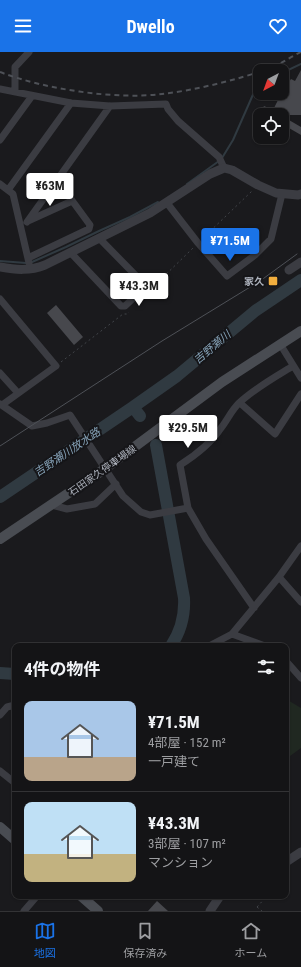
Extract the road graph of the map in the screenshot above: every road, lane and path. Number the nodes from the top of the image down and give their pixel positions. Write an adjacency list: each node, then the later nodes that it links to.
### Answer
1 (29, 52): 3 (street)
2 (0, 89): 3 (street)
3 (15, 92): 4 (street)
4 (32, 96): 5 (street); 7 (street)
5 (71, 104): 6 (street); 12 (street)
6 (110, 106): 8 (street); 9 (street)
7 (0, 140)
8 (221, 163): 11 (street); 16 (street)
9 (57, 180): 15 (street); 17 (street)
10 (0, 184): 12 (street)
11 (258, 185): 13 (street); 19 (path)
12 (8, 190): 17 (street)
13 (282, 194): 14 (street); 19 (street)
14 (301, 194)
15 (72, 201): 17 (street); 22 (street)
16 (167, 203): 18 (street); 19 (street)
17 (24, 223): 22 (street)
18 (99, 238): 20 (street); 20 (street)
19 (198, 243): 25 (path)
20 (71, 252): 22 (street)
21 (301, 262): 24 (street)
22 (29, 263): 23 (street)
23 (0, 267)
24 (289, 270)
25 (151, 290)
26 (0, 299): 30 (street)
27 (132, 309): 30 (path)
28 (301, 331): 29 (main road, 石田家久停車場線)
29 (280, 344): 31 (street); 38 (main road, 石田家久停車場線)
30 (56, 366): 34 (street)
31 (293, 366): 33 (street); 36 (street)
32 (0, 372): 34 (street)
33 (301, 378)
34 (18, 393): 37 (street)
35 (301, 394): 36 (street)
36 (240, 403): 41 (street)
37 (1, 405): 38 (street)
38 (106, 468): 39 (street); 40 (main road, 石田家久停車場線)
39 (116, 484): 40 (street); 41 (street)
40 (52, 504): 42 (main road, 石田家久停車場線)
41 (188, 508): 46 (street)
42 (0, 539)
43 (301, 546): 44 (street)
44 (279, 577): 45 (street); 46 (street)
45 (301, 602)
46 (254, 608): 47 (street)
47 (232, 634): 48 (street); 49 (street)
48 (215, 643)
49 (256, 643)
50 (289, 664): 51 (street)
51 (301, 678)
52 (12, 706): 53 (street)
53 (0, 715)
54 (0, 771): 55 (street)
55 (12, 781)
56 (0, 827): 57 (main road)
57 (12, 837)
58 (301, 852): 59 (street)
59 (289, 860)
60 (34, 899): 64 (street)
61 (84, 899): 65 (main road)
62 (218, 899): 66 (street)
63 (264, 899): 67 (path)
64 (24, 911)
65 (98, 911)
66 (210, 911)
67 (262, 911)

